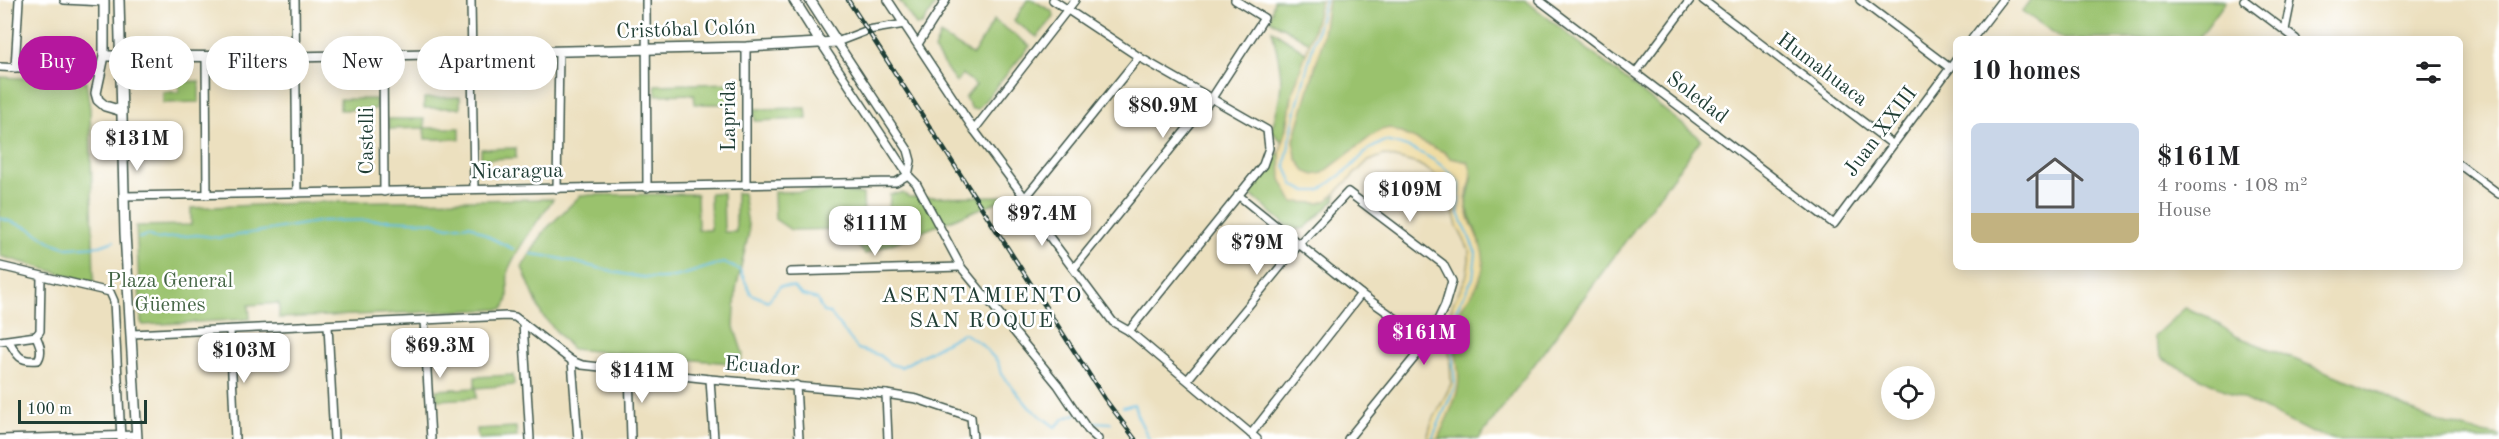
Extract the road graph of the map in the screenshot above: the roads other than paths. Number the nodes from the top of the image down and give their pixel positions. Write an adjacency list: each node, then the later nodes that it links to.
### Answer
1 (19, 0): 43 (street)
2 (64, 0): 21 (street)
3 (119, 0): 25 (street)
4 (294, 0): 26 (street)
5 (471, 0): 27 (street)
6 (646, 0): 34 (street)
7 (794, 0): 31 (street)
8 (810, 0): 30 (street)
9 (888, 0): 23 (street)
10 (946, 0): 32 (street)
11 (1053, 0): 22 (street)
12 (1075, 0): 22 (street)
13 (1235, 0): 52 (street)
14 (1539, 0): 46 (street, Soledad)
15 (1690, 0): 46 (street)
16 (1703, 0): 55 (street, Humahuaca)
17 (1860, 0): 44 (street)
18 (2002, 0): 28 (street)
19 (2244, 0): 24 (street)
20 (2291, 0): 24 (street)
21 (104, 1): 36 (street)
22 (1068, 9): 38 (street); 54 (street)
23 (904, 24): 30 (street); 32 (street)
24 (2285, 30): 29 (street)
25 (120, 36)
26 (295, 36)
27 (472, 36)
28 (1974, 36)
29 (2292, 36)
30 (837, 42): 31 (street, Cristóbal Colón); 57 (street)
31 (821, 43): 33 (street, Cristóbal Colón); 57 (street)
32 (918, 44): 54 (street)
33 (746, 47): 34 (street, Cristóbal Colón); 58 (street, Laprida)
34 (646, 49): 35 (street, Cristóbal Colón); 59 (street)
35 (559, 51): 61 (street)
36 (104, 56): 37 (street, Cristóbal Colón); 45 (street)
37 (109, 57)
38 (1139, 57): 52 (street); 68 (street)
39 (194, 58): 40 (street, Cristóbal Colón)
40 (206, 58)
41 (1953, 64): 44 (street, Juan XXIII)
42 (0, 67): 43 (street)
43 (15, 68): 45 (street)
44 (1950, 68): 55 (street, Juan XXIII)
45 (99, 72): 53 (street)
46 (1636, 72): 69 (street, Soledad)
47 (121, 90): 53 (street)
48 (206, 90): 65 (street)
49 (295, 90): 63 (street)
50 (383, 90): 62 (street, Castelli)
51 (473, 90): 60 (street)
52 (1212, 98): 66 (street); 73 (street)
53 (122, 111): 67 (street)
54 (974, 130): 68 (street)
55 (1892, 144): 69 (street, Juan XXIII)
56 (2463, 167): 64 (street)
57 (908, 175): 58 (street, Nicaragua); 72 (street)
58 (746, 185): 59 (street, Nicaragua)
59 (647, 188): 61 (street, Nicaragua)
60 (474, 189): 61 (street, Nicaragua); 62 (street, Nicaragua)
61 (557, 189)
62 (384, 192): 63 (street, Nicaragua)
63 (297, 193): 65 (street, Nicaragua)
64 (2499, 194)
65 (207, 195): 67 (street, Nicaragua)
66 (1238, 195): 70 (street); 81 (street)
67 (124, 196): 82 (street)
68 (1025, 198): 73 (street)
69 (1834, 224)
70 (1300, 243): 76 (street); 86 (street); 90 (street)
71 (0, 266): 75 (street)
72 (961, 267): 74 (street); 108 (street)
73 (1074, 268): 81 (street)
74 (789, 272)
75 (41, 277): 83 (street); 94 (street)
76 (1361, 294): 86 (street); 93 (street)
77 (424, 320): 78 (street, Ecuador); 79 (street, Ecuador); 100 (street)
78 (524, 323): 87 (street, Ecuador); 101 (street)
79 (328, 326): 80 (street, Ecuador); 99 (street)
80 (230, 331): 82 (street, Ecuador); 98 (street)
81 (1129, 332): 90 (street)
82 (132, 334): 95 (street)
83 (36, 336): 85 (street); 85 (street)
84 (0, 341): 85 (street)
85 (9, 341)
86 (1428, 341): 109 (street)
87 (572, 361): 88 (street, Ecuador); 102 (street)
88 (629, 369): 89 (street, Ecuador); 103 (street)
89 (710, 379): 91 (street, Ecuador); 104 (street)
90 (1188, 379): 93 (street)
91 (796, 386): 92 (street, Ecuador); 105 (street)
92 (886, 394): 106 (street); 107 (street, Ecuador)
93 (1254, 436)
94 (121, 437): 95 (street); 97 (street)
95 (137, 437)
96 (0, 439): 97 (street)
97 (37, 439)
98 (235, 439)
99 (334, 439)
100 (430, 439)
101 (530, 439)
102 (578, 439)
103 (631, 439)
104 (714, 439)
105 (799, 439)
106 (888, 439)
107 (973, 439)
108 (1098, 439)
109 (1348, 439)

